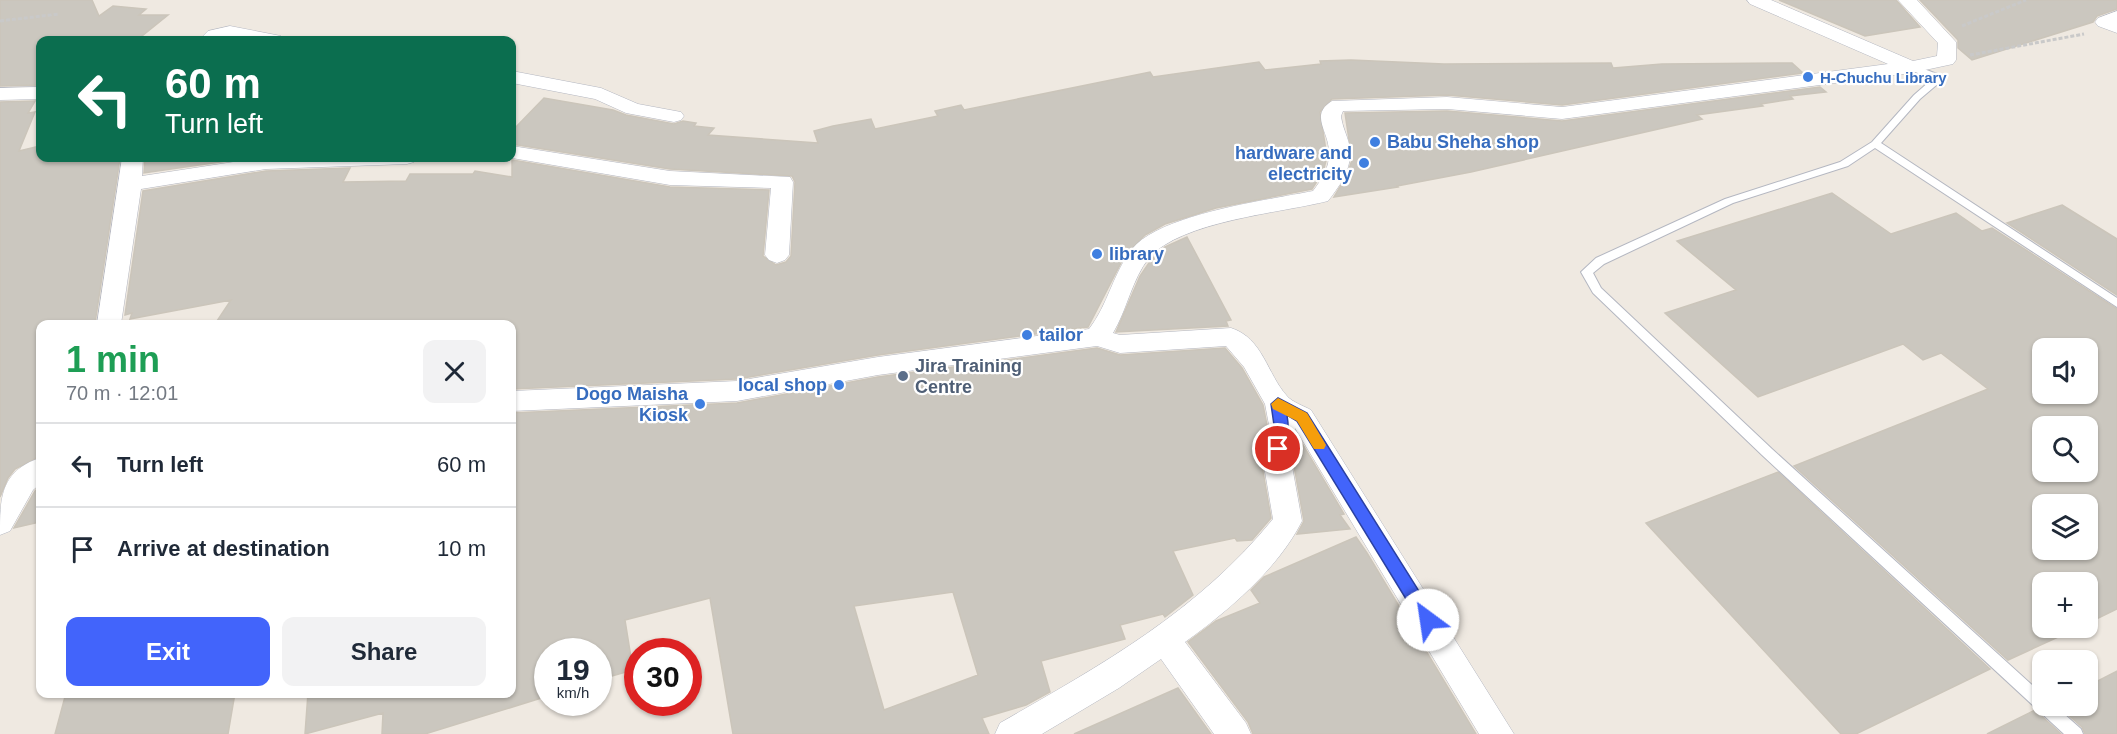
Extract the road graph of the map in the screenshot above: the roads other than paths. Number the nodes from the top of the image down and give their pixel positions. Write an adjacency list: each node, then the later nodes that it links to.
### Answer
1 (1756, 0): 7 (street)
2 (1907, 0): 7 (street)
3 (2117, 16): 4 (street)
4 (2117, 27)
5 (212, 36): 6 (street)
6 (252, 36)
7 (1911, 67): 12 (lane); 20 (street)
8 (516, 78): 11 (street)
9 (36, 93): 10 (street)
10 (0, 94)
11 (674, 116)
12 (1875, 144): 18 (lane); 29 (lane)
13 (516, 153): 17 (street)
14 (133, 162): 16 (street)
15 (294, 162): 16 (street)
16 (131, 184): 19 (street)
17 (777, 255)
18 (2117, 303)
19 (110, 320)
20 (1097, 336): 21 (street); 22 (street)
21 (516, 401)
22 (1278, 404): 25 (street); 28 (street)
23 (36, 472): 24 (street)
24 (0, 523)
25 (1164, 638): 26 (street); 27 (street)
26 (1024, 731)
27 (1234, 734)
28 (1497, 734)
29 (2075, 734)

